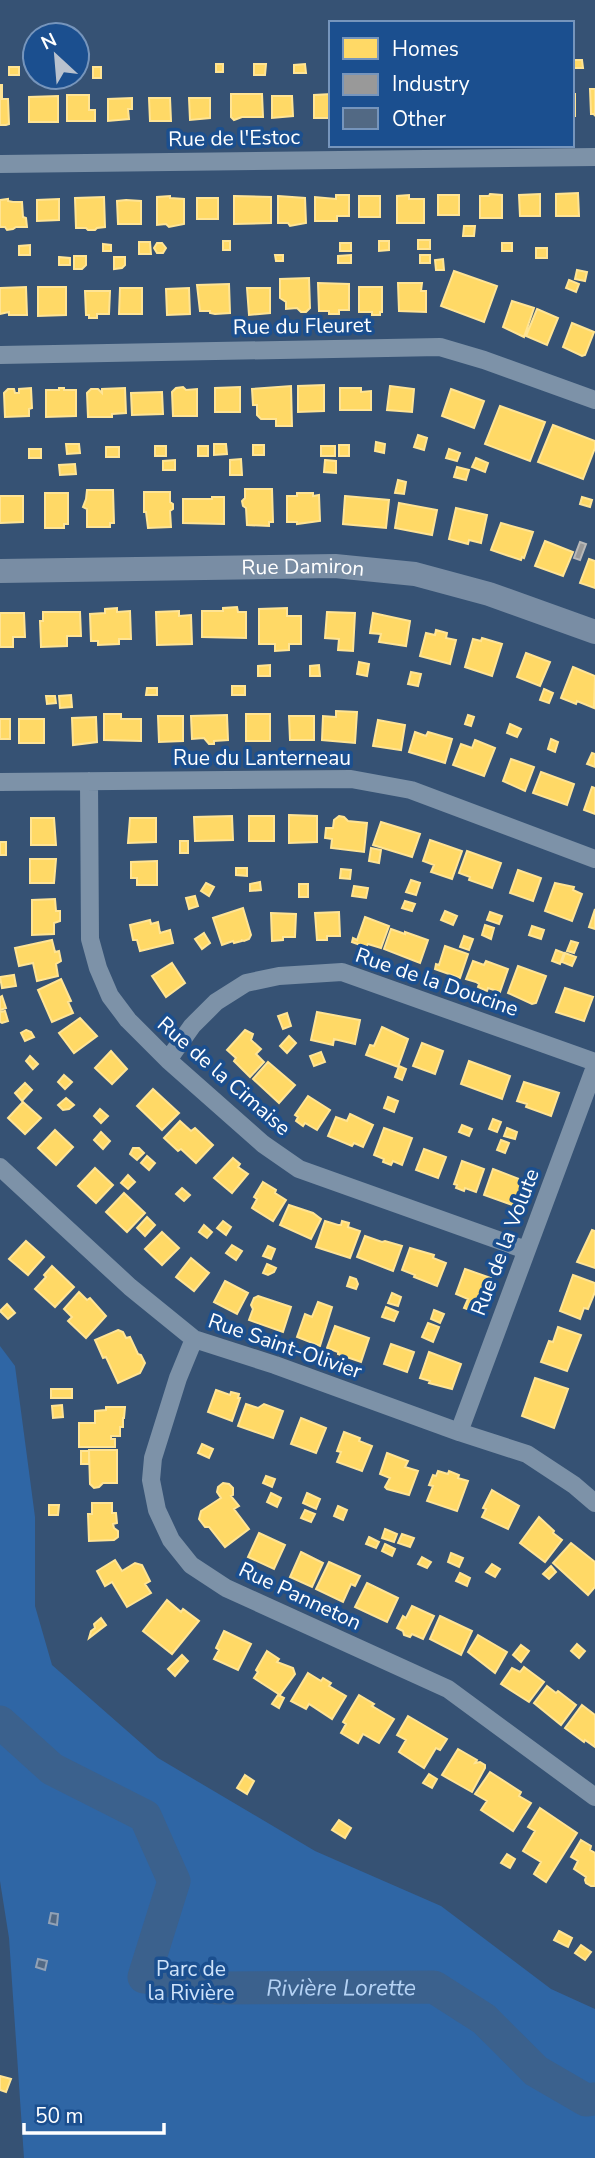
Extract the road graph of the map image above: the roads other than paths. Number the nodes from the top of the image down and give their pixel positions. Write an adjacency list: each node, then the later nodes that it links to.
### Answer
1 (595, 157): 2 (street, Rue de l'Estoc)
2 (0, 164)
3 (0, 355): 4 (street, Rue du Fleuret)
4 (595, 400)
5 (0, 571): 6 (street, Rue Damiron)
6 (595, 632)
7 (89, 781): 8 (street, Rue du Lanterneau); 9 (street, Rue du Lanterneau); 10 (street, Rue de la Cimaise)
8 (0, 782)
9 (595, 859)
10 (168, 1060): 11 (street, Rue de la Doucine); 14 (street, Rue de la Cimaise)
11 (595, 1062)
12 (595, 1067): 14 (street, Rue de la Volute)
13 (0, 1167): 15 (street, Rue Saint-Olivier)
14 (526, 1250): 16 (street, Rue de la Volute)
15 (194, 1339): 16 (street, Rue Saint-Olivier); 18 (street, Rue Panneton)
16 (458, 1432): 17 (street, Rue Saint-Olivier)
17 (595, 1503)
18 (595, 1797)

